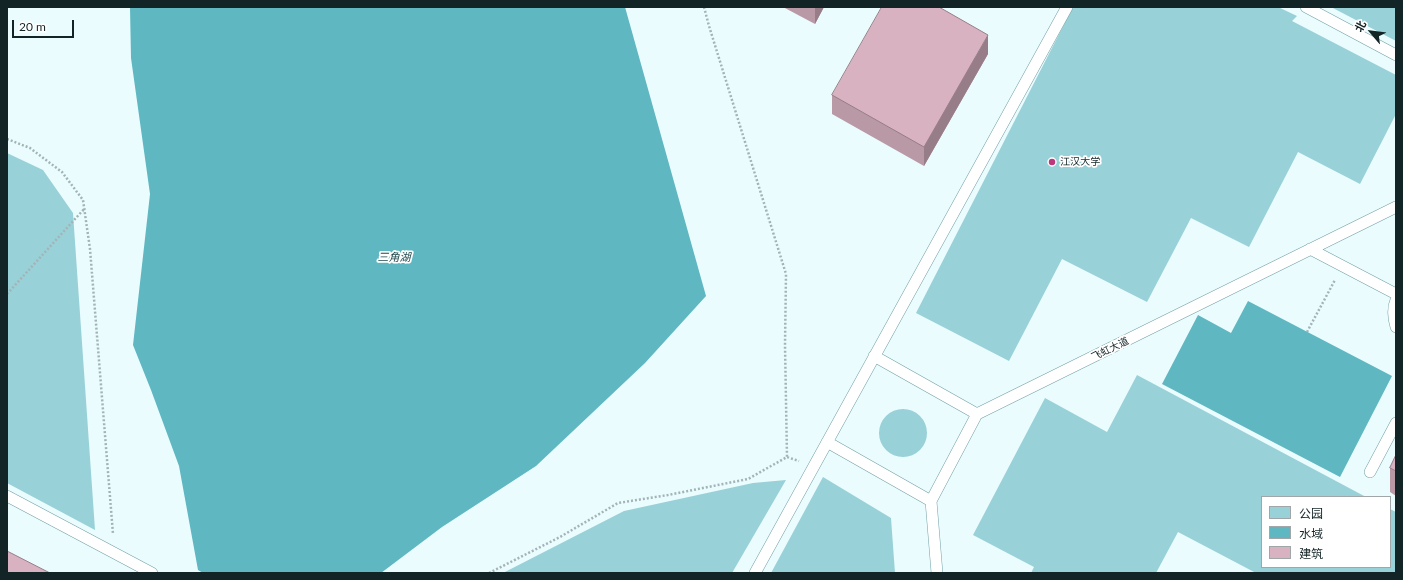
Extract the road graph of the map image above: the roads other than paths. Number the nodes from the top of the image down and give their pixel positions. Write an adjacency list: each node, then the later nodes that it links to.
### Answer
1 (1067, 7): 9 (lane)
2 (1306, 7): 3 (lane)
3 (1396, 55)
4 (1396, 207): 5 (lane, 飞虹大道)
5 (1310, 249): 6 (lane); 10 (lane, 飞虹大道)
6 (1396, 294)
7 (1396, 300): 8 (lane)
8 (1396, 327)
9 (874, 356): 10 (lane); 12 (lane)
10 (977, 414): 15 (lane)
11 (1396, 423): 13 (lane)
12 (827, 442): 15 (lane); 17 (lane)
13 (1370, 472)
14 (7, 496): 16 (lane)
15 (931, 501): 18 (lane)
16 (152, 573)
17 (755, 573)
18 (937, 573)

